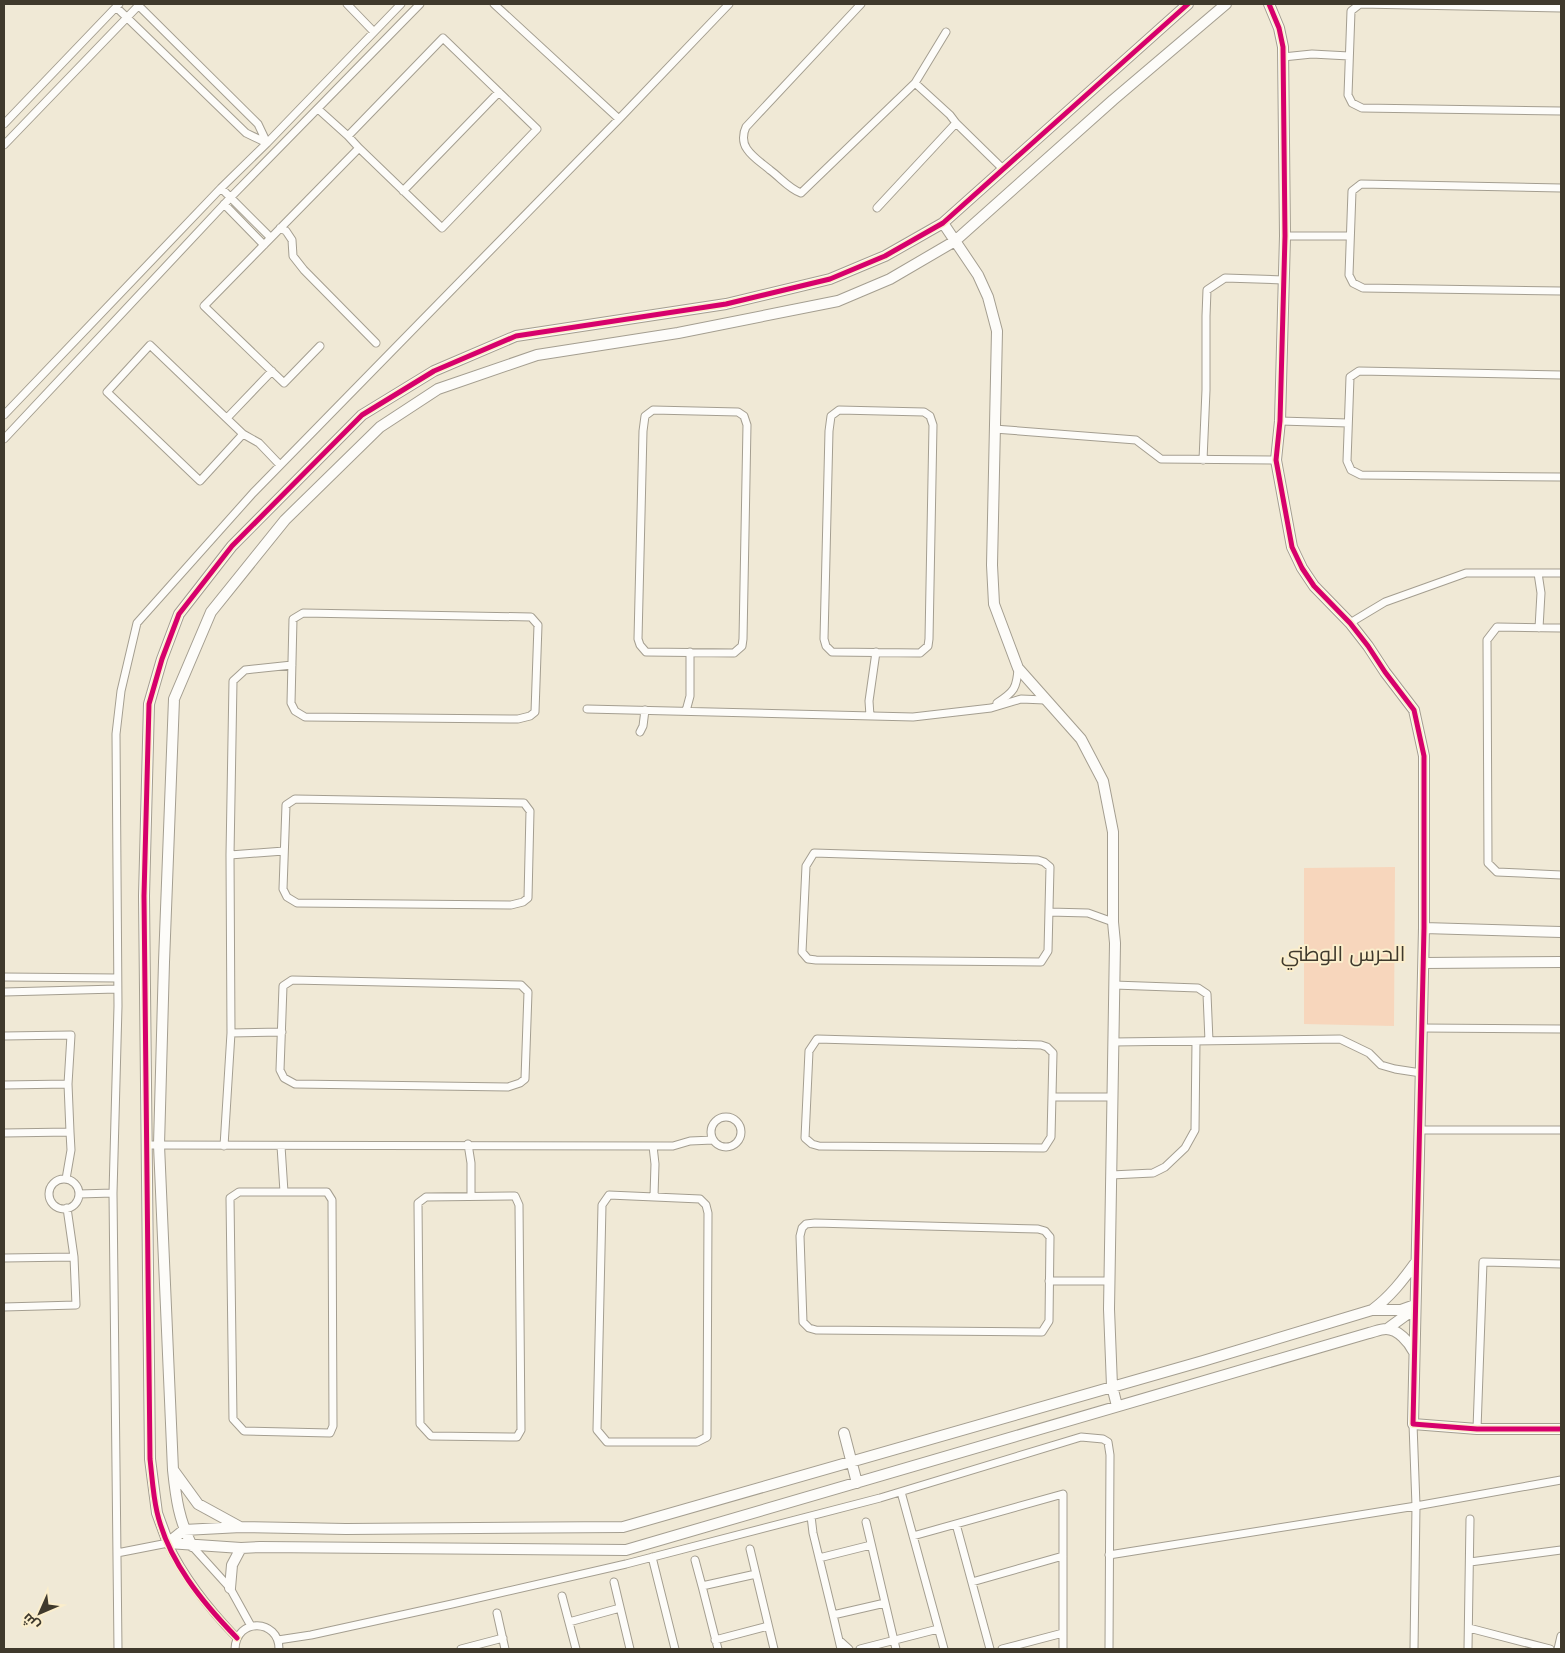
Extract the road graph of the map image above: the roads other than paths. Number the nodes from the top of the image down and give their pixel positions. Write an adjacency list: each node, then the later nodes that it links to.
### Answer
1 (139, 4): 13 (street); 26 (street)
2 (346, 4): 14 (street)
3 (401, 4): 14 (street)
4 (420, 4): 20 (street)
5 (494, 4): 22 (street)
6 (728, 4): 22 (street)
7 (861, 4): 18 (street)
8 (1188, 4): 29 (street)
9 (1226, 4): 40 (street)
10 (1270, 4): 17 (street)
11 (118, 5): 13 (street); 24 (street)
12 (1561, 8): 16 (street)
13 (127, 18): 26 (street); 27 (street)
14 (374, 32): 26 (street)
15 (946, 32): 18 (street)
16 (1349, 56): 17 (street); 21 (street)
17 (1283, 57): 37 (street)
18 (915, 83): 23 (street)
19 (499, 92): 25 (street); 32 (street); 32 (street)
20 (318, 109): 25 (street); 33 (street)
21 (1561, 111)
22 (619, 119): 57 (street)
23 (956, 123): 29 (street); 34 (street)
24 (4, 124)
25 (348, 136): 28 (street)
26 (268, 143): 30 (street)
27 (4, 145)
28 (359, 148): 32 (street); 36 (street)
29 (1003, 169): 35 (street)
30 (221, 188): 33 (street); 48 (street)
31 (1561, 188): 38 (street)
32 (403, 191)
33 (227, 201): 39 (street); 41 (street); 54 (street)
34 (877, 208)
35 (943, 223): 40 (street); 109 (street)
36 (280, 228): 39 (street); 44 (street)
37 (1285, 236): 38 (street); 42 (street)
38 (1350, 236): 43 (street)
39 (270, 238): 41 (street)
40 (955, 241): 52 (street); 108 (street)
41 (264, 245): 46 (street)
42 (1283, 280): 50 (street); 55 (street)
43 (1561, 291)
44 (376, 343)
45 (320, 346): 46 (street)
46 (272, 371): 49 (street)
47 (1561, 375): 51 (street)
48 (4, 415)
49 (227, 418): 53 (street); 53 (street)
50 (1280, 421): 51 (street); 56 (street)
51 (1348, 423): 58 (street)
52 (994, 429): 55 (street); 67 (street)
53 (243, 434): 57 (street)
54 (4, 439)
55 (1203, 460): 56 (street)
56 (1276, 460): 61 (street)
57 (280, 465): 85 (street)
58 (1561, 477)
59 (1538, 573): 60 (street); 61 (street); 62 (street)
60 (1561, 573)
61 (1350, 623): 80 (street)
62 (1538, 628): 63 (street); 77 (street)
63 (1561, 628)
64 (690, 652): 64 (street); 72 (street)
65 (876, 652): 65 (street); 73 (street)
66 (292, 665): 66 (street); 76 (street)
67 (1018, 668): 68 (street); 69 (street)
68 (1045, 700): 69 (street); 79 (street)
69 (991, 708): 73 (street)
70 (587, 709): 71 (street)
71 (644, 710): 72 (street); 74 (street)
72 (686, 712): 73 (street)
73 (870, 716)
74 (640, 732)
75 (284, 851): 75 (street); 76 (street)
76 (230, 855): 92 (street)
77 (1561, 875)
78 (1049, 912): 78 (street); 79 (street)
79 (1113, 922): 86 (street)
80 (1424, 928): 81 (street); 82 (street)
81 (1561, 932)
82 (1424, 962): 83 (street); 89 (street)
83 (1561, 962)
84 (4, 977): 85 (street)
85 (117, 978): 87 (street)
86 (1114, 985): 95 (street); 96 (street)
87 (117, 989): 88 (street); 116 (street)
88 (4, 992)
89 (1422, 1028): 90 (street); 97 (street)
90 (1561, 1029)
91 (282, 1032): 91 (street); 92 (street)
92 (231, 1033): 110 (street)
93 (4, 1036): 98 (street)
94 (1196, 1041): 95 (street); 96 (street); 113 (street)
95 (1209, 1041): 97 (street)
96 (1113, 1042): 101 (street)
97 (1421, 1073): 102 (street)
98 (68, 1084): 99 (street); 104 (street)
99 (4, 1085)
100 (1052, 1097): 100 (street); 101 (street)
101 (1112, 1097): 113 (street)
102 (1420, 1130): 103 (street); 123 (street)
103 (1561, 1130)
104 (70, 1132): 105 (street); 114 (street)
105 (4, 1134)
106 (713, 1140): 106 (street); 112 (street)
107 (468, 1144): 111 (street); 112 (street); 118 (street)
108 (159, 1145): 109 (street); 110 (street); 139 (street)
109 (146, 1146): 151 (street)
110 (224, 1146): 111 (street)
111 (281, 1146): 115 (street)
112 (653, 1146): 119 (street)
113 (1111, 1175): 126 (street)
114 (66, 1179): 117 (street); 120 (street)
115 (284, 1192): 115 (street)
116 (112, 1193): 117 (street); 157 (street)
117 (79, 1194): 120 (street)
118 (471, 1196): 118 (street)
119 (654, 1196): 119 (street)
120 (67, 1208): 121 (street)
121 (74, 1257): 122 (street); 128 (street)
122 (4, 1258)
123 (1416, 1262): 127 (street); 129 (street)
124 (1561, 1264): 136 (street)
125 (1049, 1281): 125 (street); 126 (street)
126 (1110, 1281): 132 (street)
127 (1415, 1306): 129 (street); 130 (street); 131 (street)
128 (4, 1307)
129 (1372, 1310): 132 (street)
130 (1387, 1329): 131 (street); 133 (street)
131 (1414, 1352): 134 (street)
132 (1112, 1386): 133 (street); 138 (street)
133 (1117, 1406): 141 (street)
134 (1413, 1424): 136 (street); 143 (street)
135 (1561, 1428): 136 (street)
136 (1477, 1429)
137 (844, 1433): 138 (street)
138 (852, 1462): 141 (street); 148 (street)
139 (173, 1470): 148 (street); 149 (street)
140 (1561, 1480): 143 (street)
141 (857, 1483): 154 (street)
142 (901, 1492): 144 (street); 150 (street); 158 (street)
143 (1416, 1506): 158 (street); 206 (street)
144 (811, 1516): 160 (street); 161 (street)
145 (1470, 1519): 163 (street)
146 (866, 1522): 152 (street)
147 (956, 1524): 150 (street); 159 (street); 166 (street)
148 (240, 1527): 149 (street)
149 (184, 1530): 151 (street); 153 (street)
150 (913, 1536): 178 (street)
151 (168, 1543): 153 (street); 157 (street); 181 (street)
152 (871, 1545): 161 (street); 170 (street)
153 (192, 1546): 154 (street); 168 (street)
154 (241, 1548): 168 (street)
155 (750, 1549): 164 (street)
156 (1561, 1550): 163 (street)
157 (117, 1553): 187 (street)
158 (1109, 1554): 205 (street)
159 (1063, 1556): 166 (street); 179 (street)
160 (652, 1557): 184 (street); 194 (street)
161 (819, 1558): 173 (street)
162 (695, 1560): 167 (street)
163 (1470, 1562): 177 (street)
164 (756, 1574): 167 (street); 176 (street)
165 (614, 1582): 171 (street)
166 (972, 1582): 202 (street)
167 (702, 1586): 185 (street)
168 (230, 1588): 175 (street)
169 (562, 1596): 174 (street)
170 (885, 1603): 173 (street); 186 (street)
171 (620, 1608): 174 (street); 193 (street)
172 (497, 1613): 182 (street)
173 (833, 1615): 183 (street)
174 (569, 1622): 192 (street)
175 (251, 1626): 181 (street); 184 (street)
176 (768, 1626): 185 (street); 196 (street)
177 (1469, 1628): 207 (street); 208 (street)
178 (938, 1629): 186 (street); 201 (street)
179 (1063, 1633): 203 (street); 204 (street)
180 (1561, 1636): 209 (street)
181 (237, 1638): 188 (street)
182 (503, 1638): 190 (street); 191 (street)
183 (839, 1639): 197 (street); 198 (street)
184 (278, 1640): 189 (street)
185 (716, 1640): 195 (street)
186 (893, 1641): 199 (street); 200 (street)
187 (118, 1649)
188 (236, 1649)
189 (279, 1649)
190 (461, 1649)
191 (505, 1649)
192 (576, 1649)
193 (630, 1649)
194 (675, 1649)
195 (718, 1649)
196 (774, 1649)
197 (841, 1649)
198 (849, 1649)
199 (860, 1649)
200 (896, 1649)
201 (944, 1649)
202 (990, 1649)
203 (1002, 1649)
204 (1063, 1649)
205 (1109, 1649)
206 (1414, 1649)
207 (1468, 1649)
208 (1550, 1649)
209 (1558, 1649)

